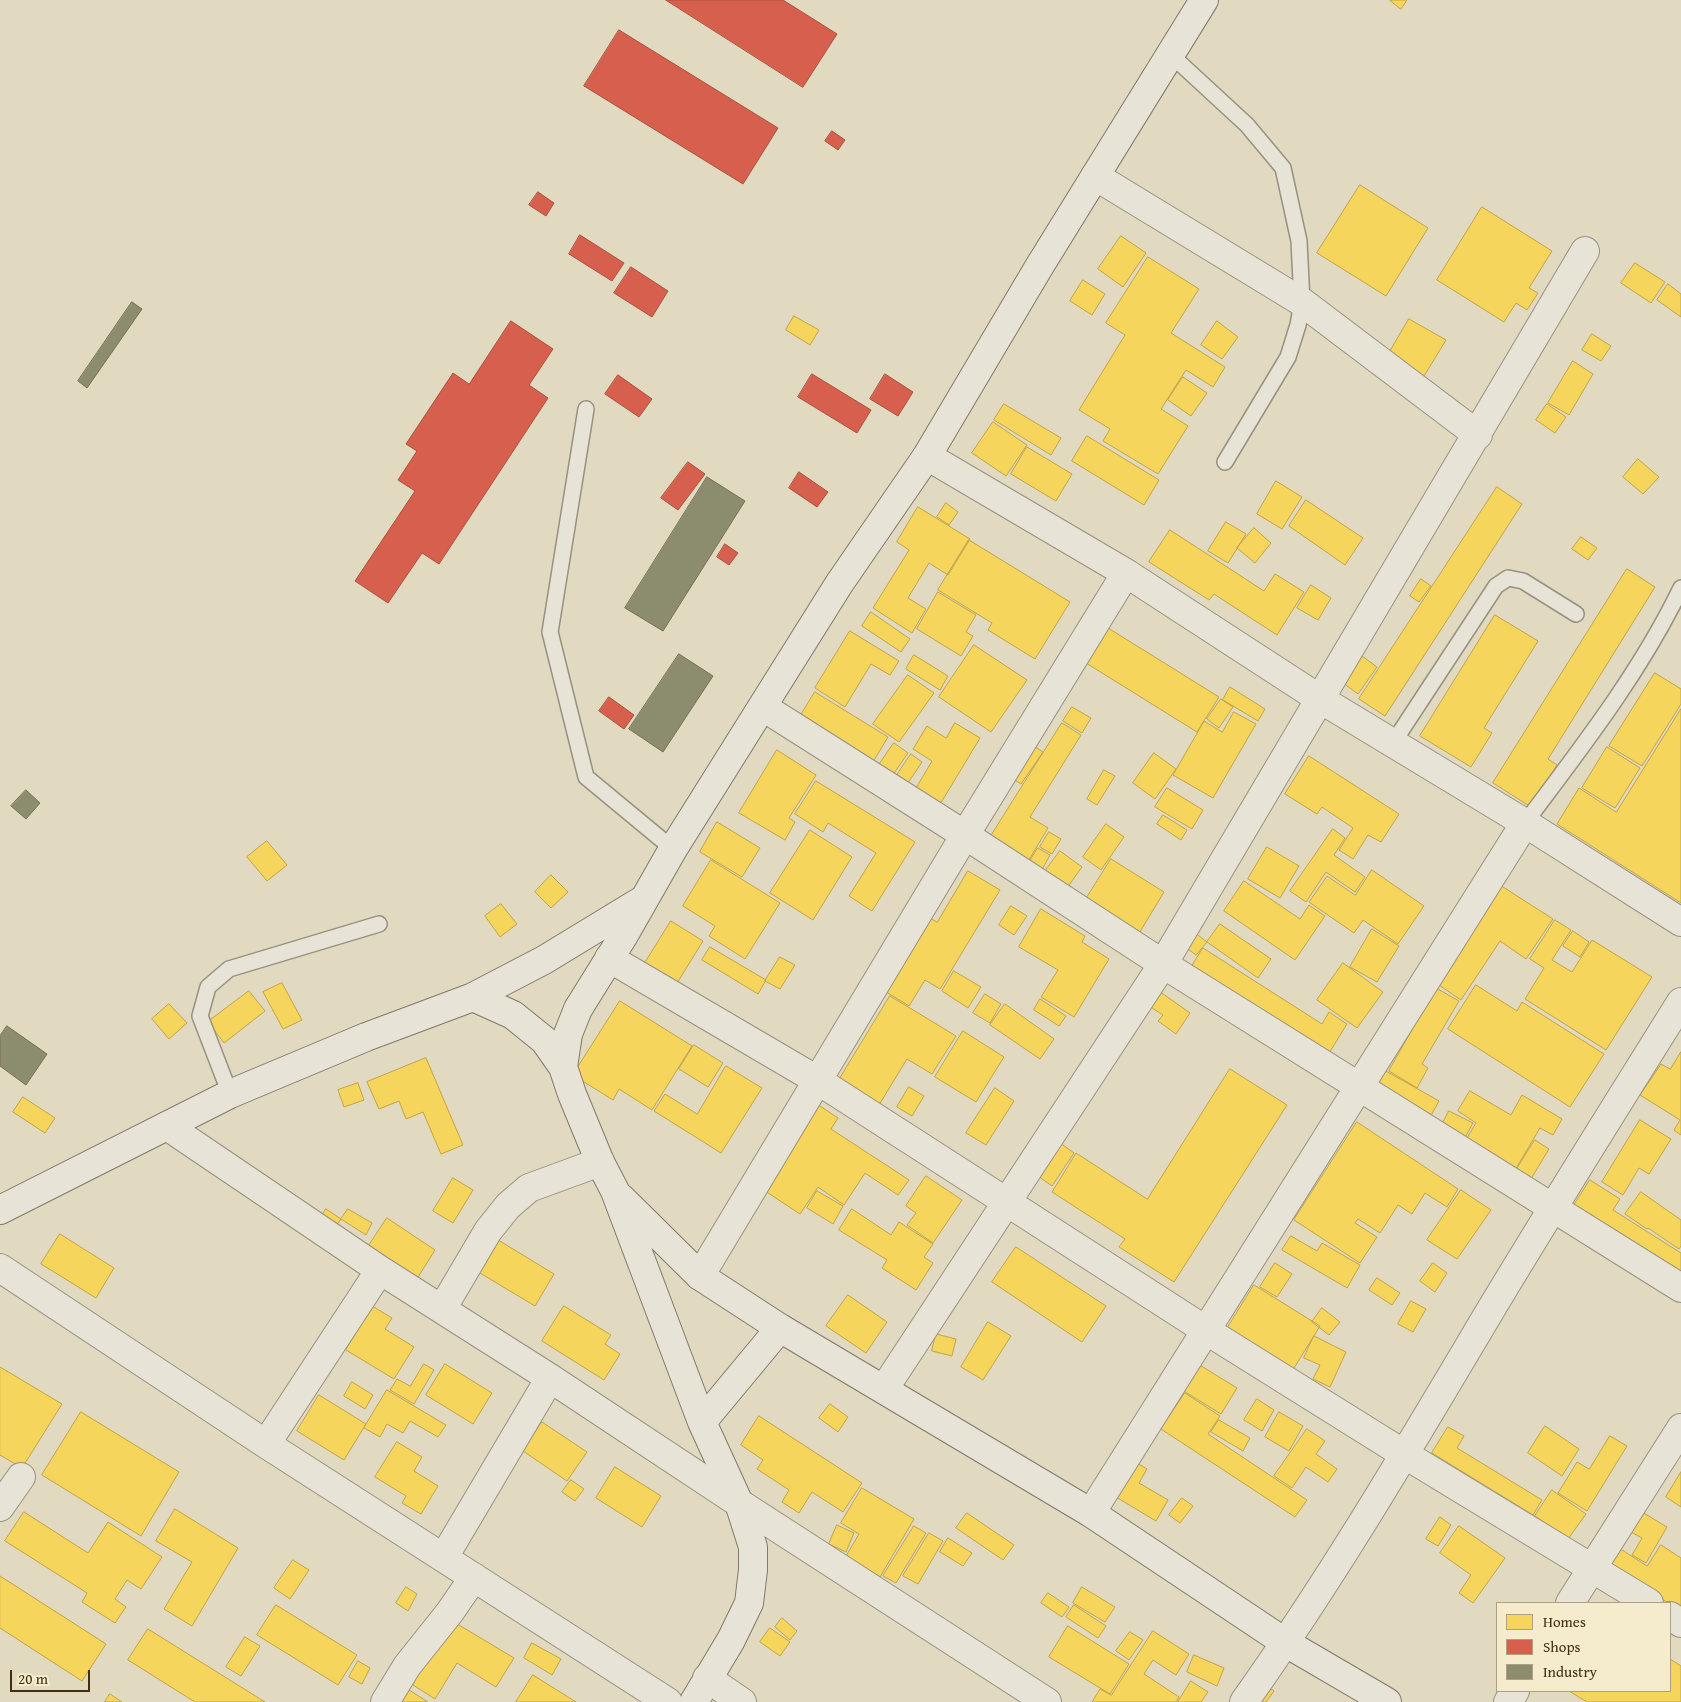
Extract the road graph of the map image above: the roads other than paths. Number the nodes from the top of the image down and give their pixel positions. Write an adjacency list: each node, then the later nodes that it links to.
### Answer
1 (1204, 0): 2 (street)
2 (1170, 54): 3 (street); 5 (lane)
3 (1095, 176): 5 (street); 8 (street)
4 (1585, 251): 7 (street)
5 (1302, 302): 7 (street); 9 (lane)
6 (586, 409): 18 (lane)
7 (1478, 435): 13 (street)
8 (926, 456): 10 (street); 14 (street)
9 (1225, 462)
10 (1126, 573): 13 (street); 17 (street)
11 (1681, 588): 16 (lane)
12 (1576, 614): 15 (lane)
13 (1320, 699): 15 (street); 23 (street)
14 (763, 707): 17 (street); 18 (street)
15 (1393, 743): 16 (street)
16 (1525, 823): 20 (street); 28 (street)
17 (965, 835): 23 (street); 27 (street)
18 (674, 849): 19 (street)
19 (643, 900): 22 (street); 24 (street)
20 (1681, 922)
21 (379, 924): 29 (lane)
22 (609, 958): 26 (street); 27 (street)
23 (1164, 964): 28 (street); 33 (street)
24 (473, 997): 26 (street); 29 (street)
25 (1681, 1002): 34 (street)
26 (563, 1067): 31 (street)
27 (817, 1080): 33 (street); 38 (street)
28 (1360, 1086): 34 (street); 42 (street)
29 (230, 1094): 30 (street)
30 (167, 1126): 35 (street); 37 (street)
31 (600, 1162): 32 (street); 40 (street)
32 (615, 1191): 38 (street); 45 (street)
33 (1006, 1203): 42 (street); 44 (street)
34 (1552, 1208): 39 (street); 48 (street)
35 (0, 1210)
36 (0, 1268): 47 (street)
37 (380, 1270): 40 (street); 47 (street)
38 (700, 1276): 41 (street)
39 (1681, 1288)
40 (442, 1308): 43 (street)
41 (780, 1328): 44 (street); 45 (street)
42 (1207, 1331): 48 (street); 52 (street)
43 (550, 1378): 50 (street); 53 (street)
44 (884, 1389): 52 (street)
45 (702, 1422): 50 (street)
46 (1681, 1428): 54 (street)
47 (266, 1444): 53 (street)
48 (1404, 1454): 54 (street); 58 (street)
49 (21, 1477): 51 (street)
50 (739, 1503): 59 (street); 64 (street)
51 (0, 1507)
52 (1091, 1513): 58 (street)
53 (444, 1557): 55 (street)
54 (1592, 1568): 56 (street); 57 (street)
55 (474, 1577): 60 (street); 61 (street)
56 (1571, 1602)
57 (1647, 1602)
58 (1286, 1643): 65 (street); 66 (street)
59 (707, 1678): 62 (street); 63 (street)
60 (385, 1702)
61 (668, 1702)
62 (694, 1702)
63 (742, 1702)
64 (1047, 1702)
65 (1244, 1702)
66 (1386, 1702)

